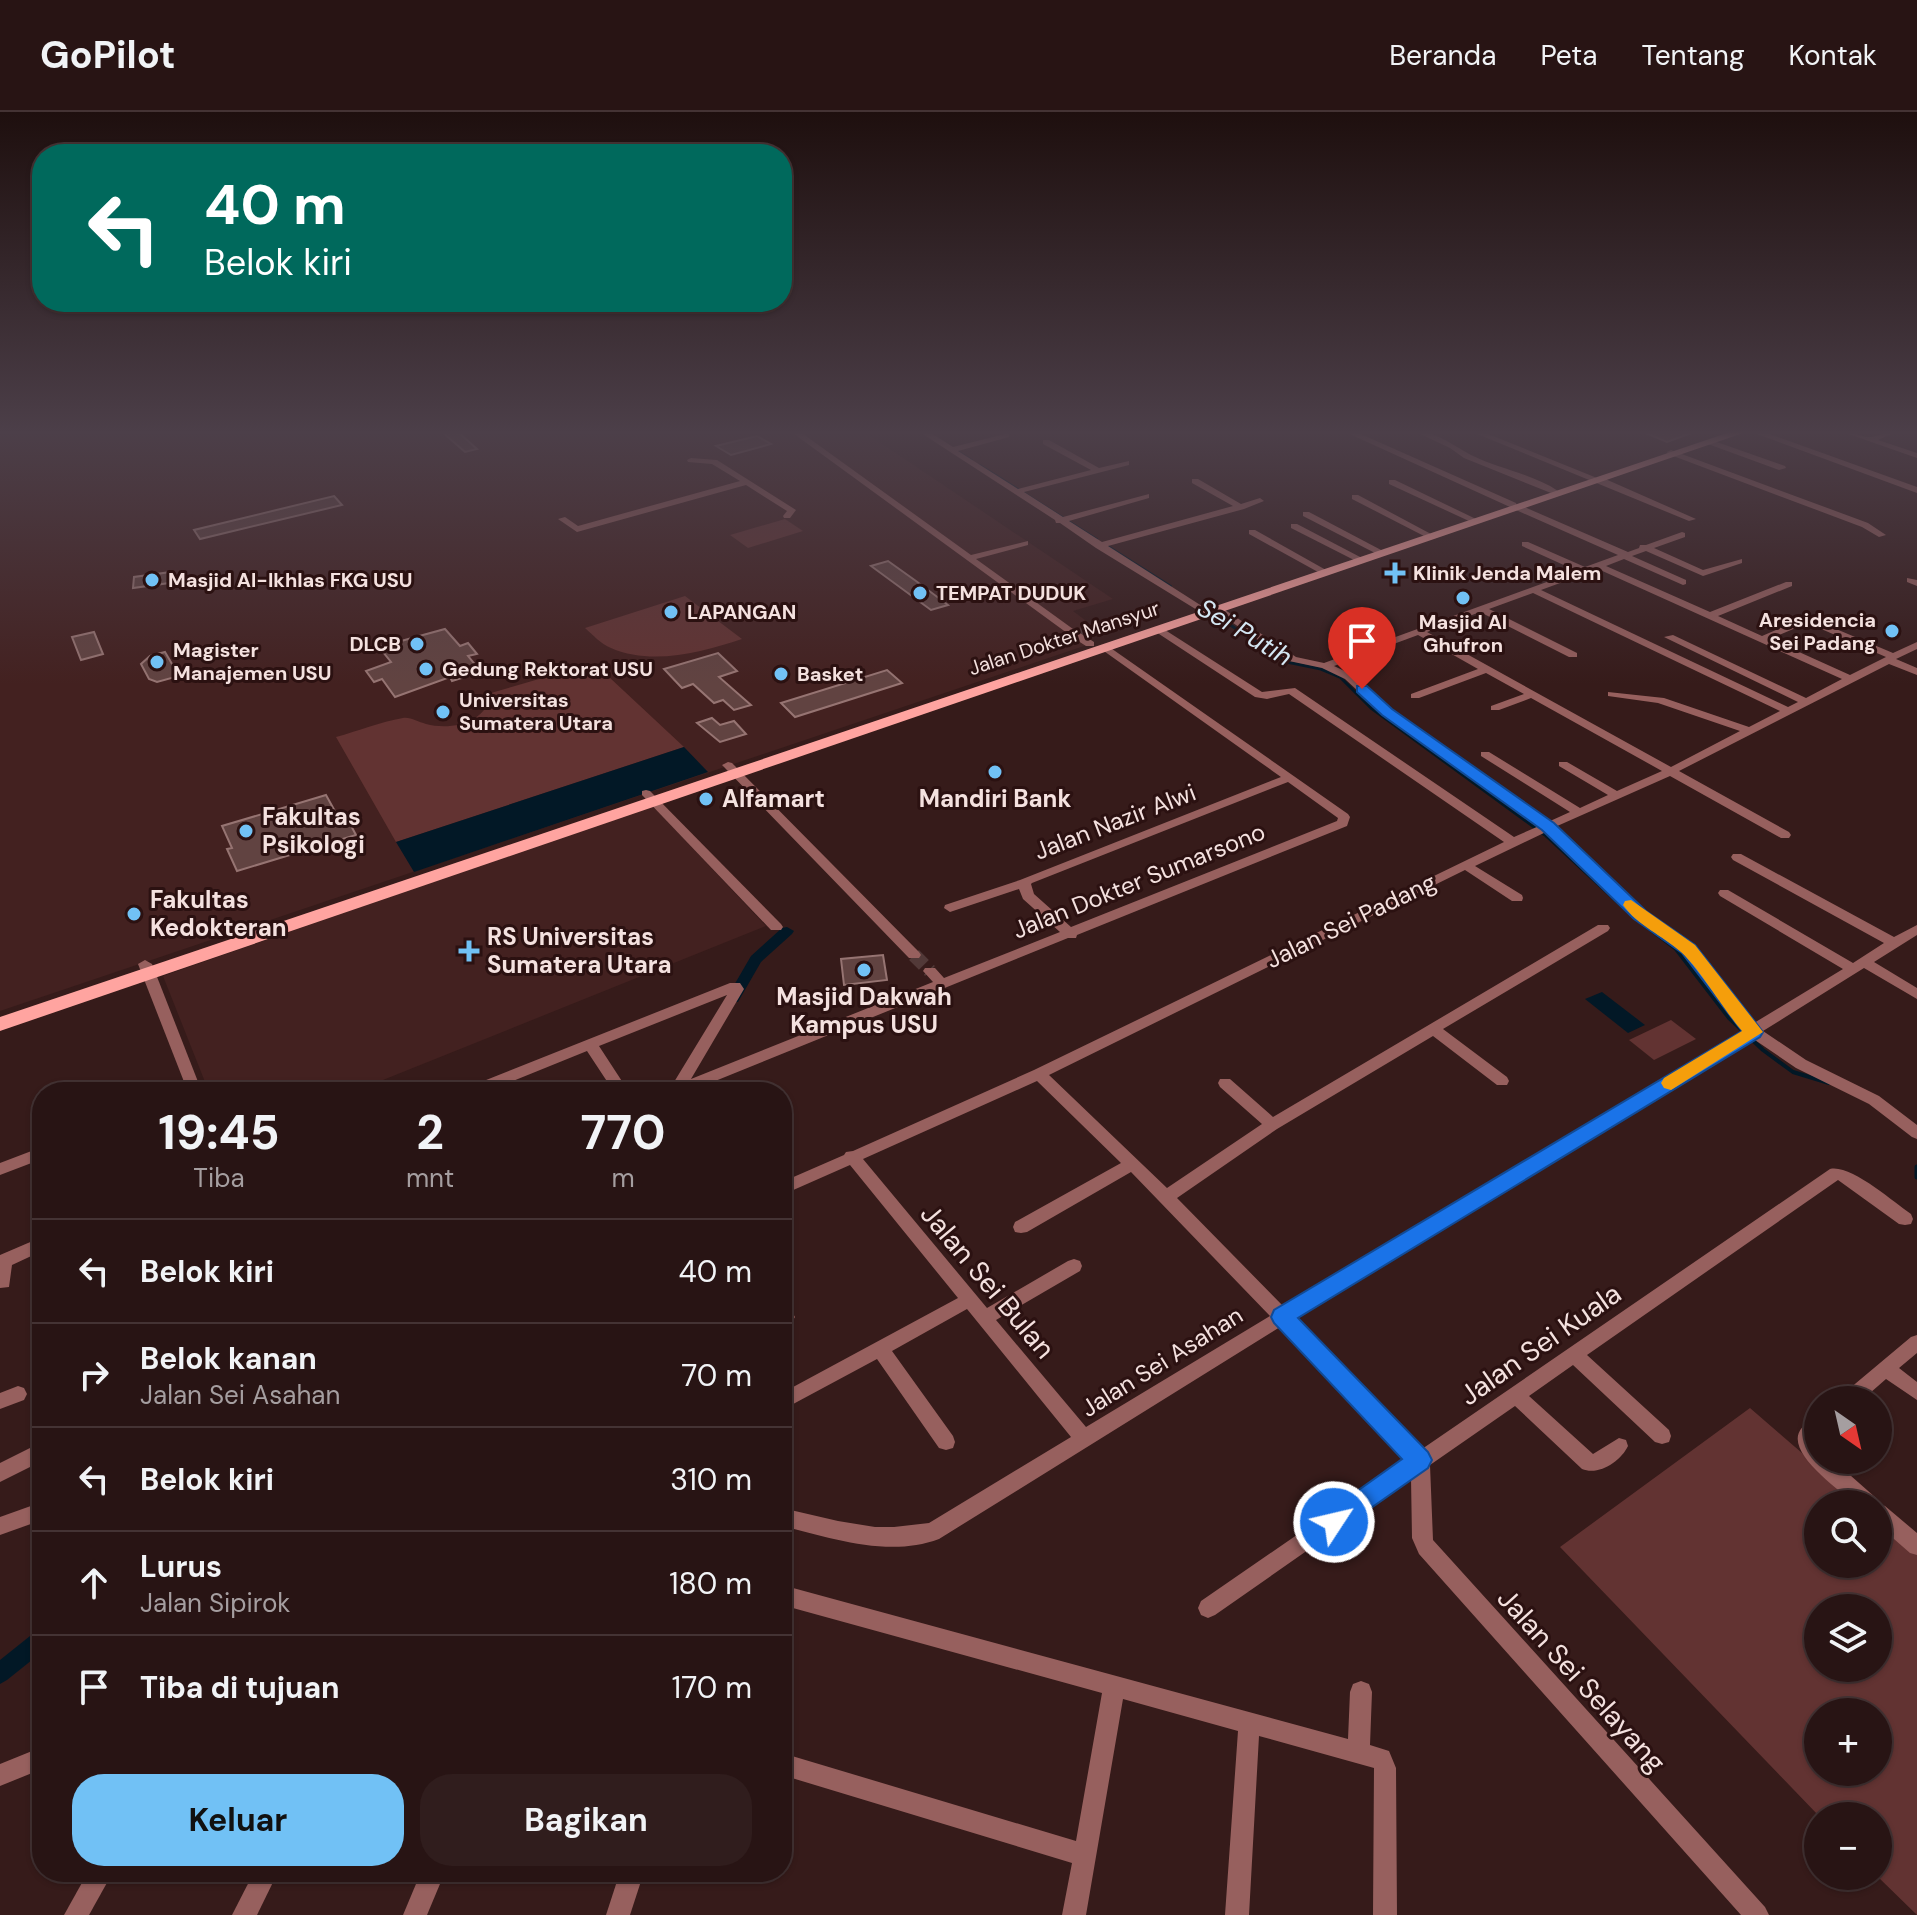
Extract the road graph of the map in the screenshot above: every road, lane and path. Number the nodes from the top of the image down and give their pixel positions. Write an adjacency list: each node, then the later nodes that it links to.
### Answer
1 (627, 515): 15 (street)
2 (910, 515): 31 (street)
3 (924, 515): 30 (street)
4 (1058, 515): 16 (street)
5 (1078, 515): 16 (street)
6 (1211, 515): 25 (street)
7 (1308, 515): 28 (street)
8 (1390, 515): 21 (street)
9 (1464, 515): 17 (street)
10 (1486, 515): 17 (main road, Jalan Dokter Mansyur)
11 (1492, 515): 43 (main road, Jalan Dokter Mansyur)
12 (1535, 515): 29 (street)
13 (1683, 515): 18 (street)
14 (1839, 515): 23 (street)
15 (562, 519)
16 (1064, 519): 25 (street)
17 (1472, 519): 21 (main road, Jalan Dokter Mansyur)
18 (1692, 519)
19 (1294, 526): 32 (street)
20 (1252, 532): 35 (street)
21 (1427, 534): 28 (main road, Jalan Dokter Mansyur)
22 (1682, 535): 27 (street)
23 (1882, 535)
24 (1025, 543): 30 (street)
25 (1103, 544): 43 (street)
26 (1525, 544): 36 (street)
27 (1643, 547): 29 (street); 33 (street)
28 (1378, 551): 32 (main road, Jalan Dokter Mansyur)
29 (1624, 554): 34 (street); 39 (street)
30 (980, 555): 31 (street); 37 (street)
31 (969, 558): 38 (street)
32 (1357, 558): 35 (main road, Jalan Dokter Mansyur)
33 (1739, 561)
34 (1597, 565): 36 (street); 44 (street)
35 (1321, 570): 43 (main road, Jalan Dokter Mansyur)
36 (1583, 570): 41 (street)
37 (1010, 577): 38 (street); 49 (street)
38 (999, 580): 49 (street)
39 (1683, 582)
40 (1789, 584): 44 (street)
41 (1532, 589): 42 (street); 64 (street)
42 (1481, 609): 48 (street); 53 (street)
43 (1209, 610): 47 (main road, Jalan Dokter Mansyur); 49 (main road, Jalan Dokter Mansyur); 55 (street)
44 (1711, 615): 51 (street)
45 (1830, 621): 54 (street)
46 (1802, 622): 51 (street)
47 (1159, 630): 49 (main road, Jalan Dokter Mansyur); 76 (street)
48 (1420, 632): 55 (street); 56 (street)
49 (1087, 636): 68 (main road, Jalan Dokter Mansyur); 70 (street, Jalan Dokter Sumarsono)
50 (1669, 637): 62 (street)
51 (1762, 639): 58 (street)
52 (1915, 648): 54 (street, Jalan Sei Padang)
53 (1573, 655)
54 (1891, 659): 57 (street); 58 (street, Jalan Sei Padang)
55 (1325, 666): 74 (street)
56 (1487, 669): 59 (street); 61 (street)
57 (1917, 672)
58 (1850, 679): 62 (street, Jalan Sei Padang)
59 (1533, 694): 63 (street); 69 (street)
60 (1612, 694): 65 (street)
61 (1415, 696)
62 (1805, 701): 64 (street, Jalan Sei Padang)
63 (1495, 708)
64 (1787, 710): 65 (street, Jalan Sei Padang)
65 (1747, 730): 69 (street, Jalan Sei Padang)
66 (1485, 754): 73 (street)
67 (1563, 764): 71 (street)
68 (732, 769): 72 (main road, Jalan Dokter Mansyur); 88 (street)
69 (1669, 772): 71 (street, Jalan Sei Padang); 75 (street)
70 (1289, 778): 79 (street, Jalan Nazir Alwi); 86 (street, Jalan Dokter Sumarsono)
71 (1618, 796): 73 (street, Jalan Sei Padang)
72 (650, 797): 83 (street); 90 (main road, Jalan Dokter Mansyur)
73 (1579, 812): 74 (street, Jalan Sei Padang)
74 (1542, 829): 76 (street, Jalan Sei Padang); 97 (street)
75 (1785, 835)
76 (1513, 842): 78 (street, Jalan Sei Padang)
77 (1737, 857): 87 (street)
78 (1465, 865): 81 (street); 99 (street, Jalan Sei Padang)
79 (1024, 883): 82 (street); 86 (street, Jalan Nazir Alwi)
80 (1724, 893): 89 (street)
81 (1517, 898)
82 (950, 908)
83 (776, 927)
84 (1603, 928): 96 (street)
85 (1917, 929): 87 (street, Jalan Sei Asahan)
86 (1071, 935): 92 (street, Jalan Dokter Sumarsono)
87 (1894, 943): 89 (street, Jalan Sei Asahan)
88 (914, 955)
89 (1859, 966): 93 (street); 97 (street, Jalan Sei Asahan)
90 (146, 968): 94 (main road, Jalan Dokter Mansyur); 95 (main road, Jalan Dokter Mansyur); 101 (street)
91 (930, 971): 92 (street)
92 (943, 985): 105 (street, Jalan Dokter Sumarsono)
93 (1917, 994)
94 (0, 1013)
95 (0, 1024)
96 (1433, 1029): 100 (street); 107 (street)
97 (1747, 1036): 108 (street); 121 (street, Jalan Sei Asahan)
98 (591, 1045): 102 (street); 103 (street); 104 (street)
99 (1039, 1074): 109 (street, Jalan Sei Padang); 111 (street)
100 (1502, 1081)
101 (191, 1082)
102 (497, 1082)
103 (615, 1082)
104 (680, 1082)
105 (697, 1082)
106 (1225, 1083): 107 (street)
107 (1272, 1125): 114 (street)
108 (1917, 1133)
109 (851, 1156): 113 (street, Jalan Sei Padang); 120 (street, Jalan Sei Bulan)
110 (32, 1157): 112 (street)
111 (1131, 1165): 114 (street); 116 (street)
112 (0, 1169)
113 (792, 1184)
114 (1166, 1197): 121 (street)
115 (1905, 1219): 125 (street, Jalan Sei Kuala)
116 (1021, 1227)
117 (32, 1248): 119 (street)
118 (1074, 1266): 122 (street)
119 (3, 1282)
120 (969, 1300): 122 (street, Jalan Sei Bulan); 124 (street)
121 (1282, 1317): 134 (street, Jalan Sei Asahan); 138 (street)
122 (985, 1318): 134 (street, Jalan Sei Bulan)
123 (1917, 1342): 126 (street)
124 (880, 1349): 131 (street); 135 (street)
125 (1574, 1355): 130 (street, Jalan Sei Kuala); 133 (street)
126 (1887, 1369): 127 (street); 128 (street)
127 (1866, 1386)
128 (1917, 1392)
129 (18, 1394): 132 (street)
130 (1516, 1395): 136 (street); 138 (street, Jalan Sei Kuala)
131 (792, 1397)
132 (0, 1401)
133 (1662, 1436)
134 (1084, 1439): 143 (street, Jalan Sei Asahan)
135 (946, 1442)
136 (1619, 1446)
137 (32, 1456): 139 (street)
138 (1420, 1460): 148 (street, Jalan Sei Kuala); 168 (street, Jalan Sei Selayang)
139 (0, 1473)
140 (1834, 1474): 141 (street)
141 (1853, 1490)
142 (32, 1515): 145 (street)
143 (792, 1519)
144 (1892, 1524): 146 (street)
145 (0, 1526)
146 (1917, 1546)
147 (792, 1598): 149 (street)
148 (1208, 1608)
149 (1114, 1687): 151 (street); 156 (street)
150 (1361, 1692): 152 (street)
151 (1249, 1724): 152 (street); 166 (street)
152 (1359, 1751): 167 (street)
153 (32, 1762): 155 (street)
154 (792, 1767): 156 (street)
155 (0, 1775)
156 (1084, 1855): 165 (street)
157 (95, 1882): 161 (street)
158 (261, 1882): 162 (street)
159 (429, 1882): 163 (street)
160 (629, 1882): 164 (street)
161 (76, 1915)
162 (244, 1915)
163 (415, 1915)
164 (618, 1915)
165 (1074, 1915)
166 (1237, 1915)
167 (1385, 1915)
168 (1757, 1915)

